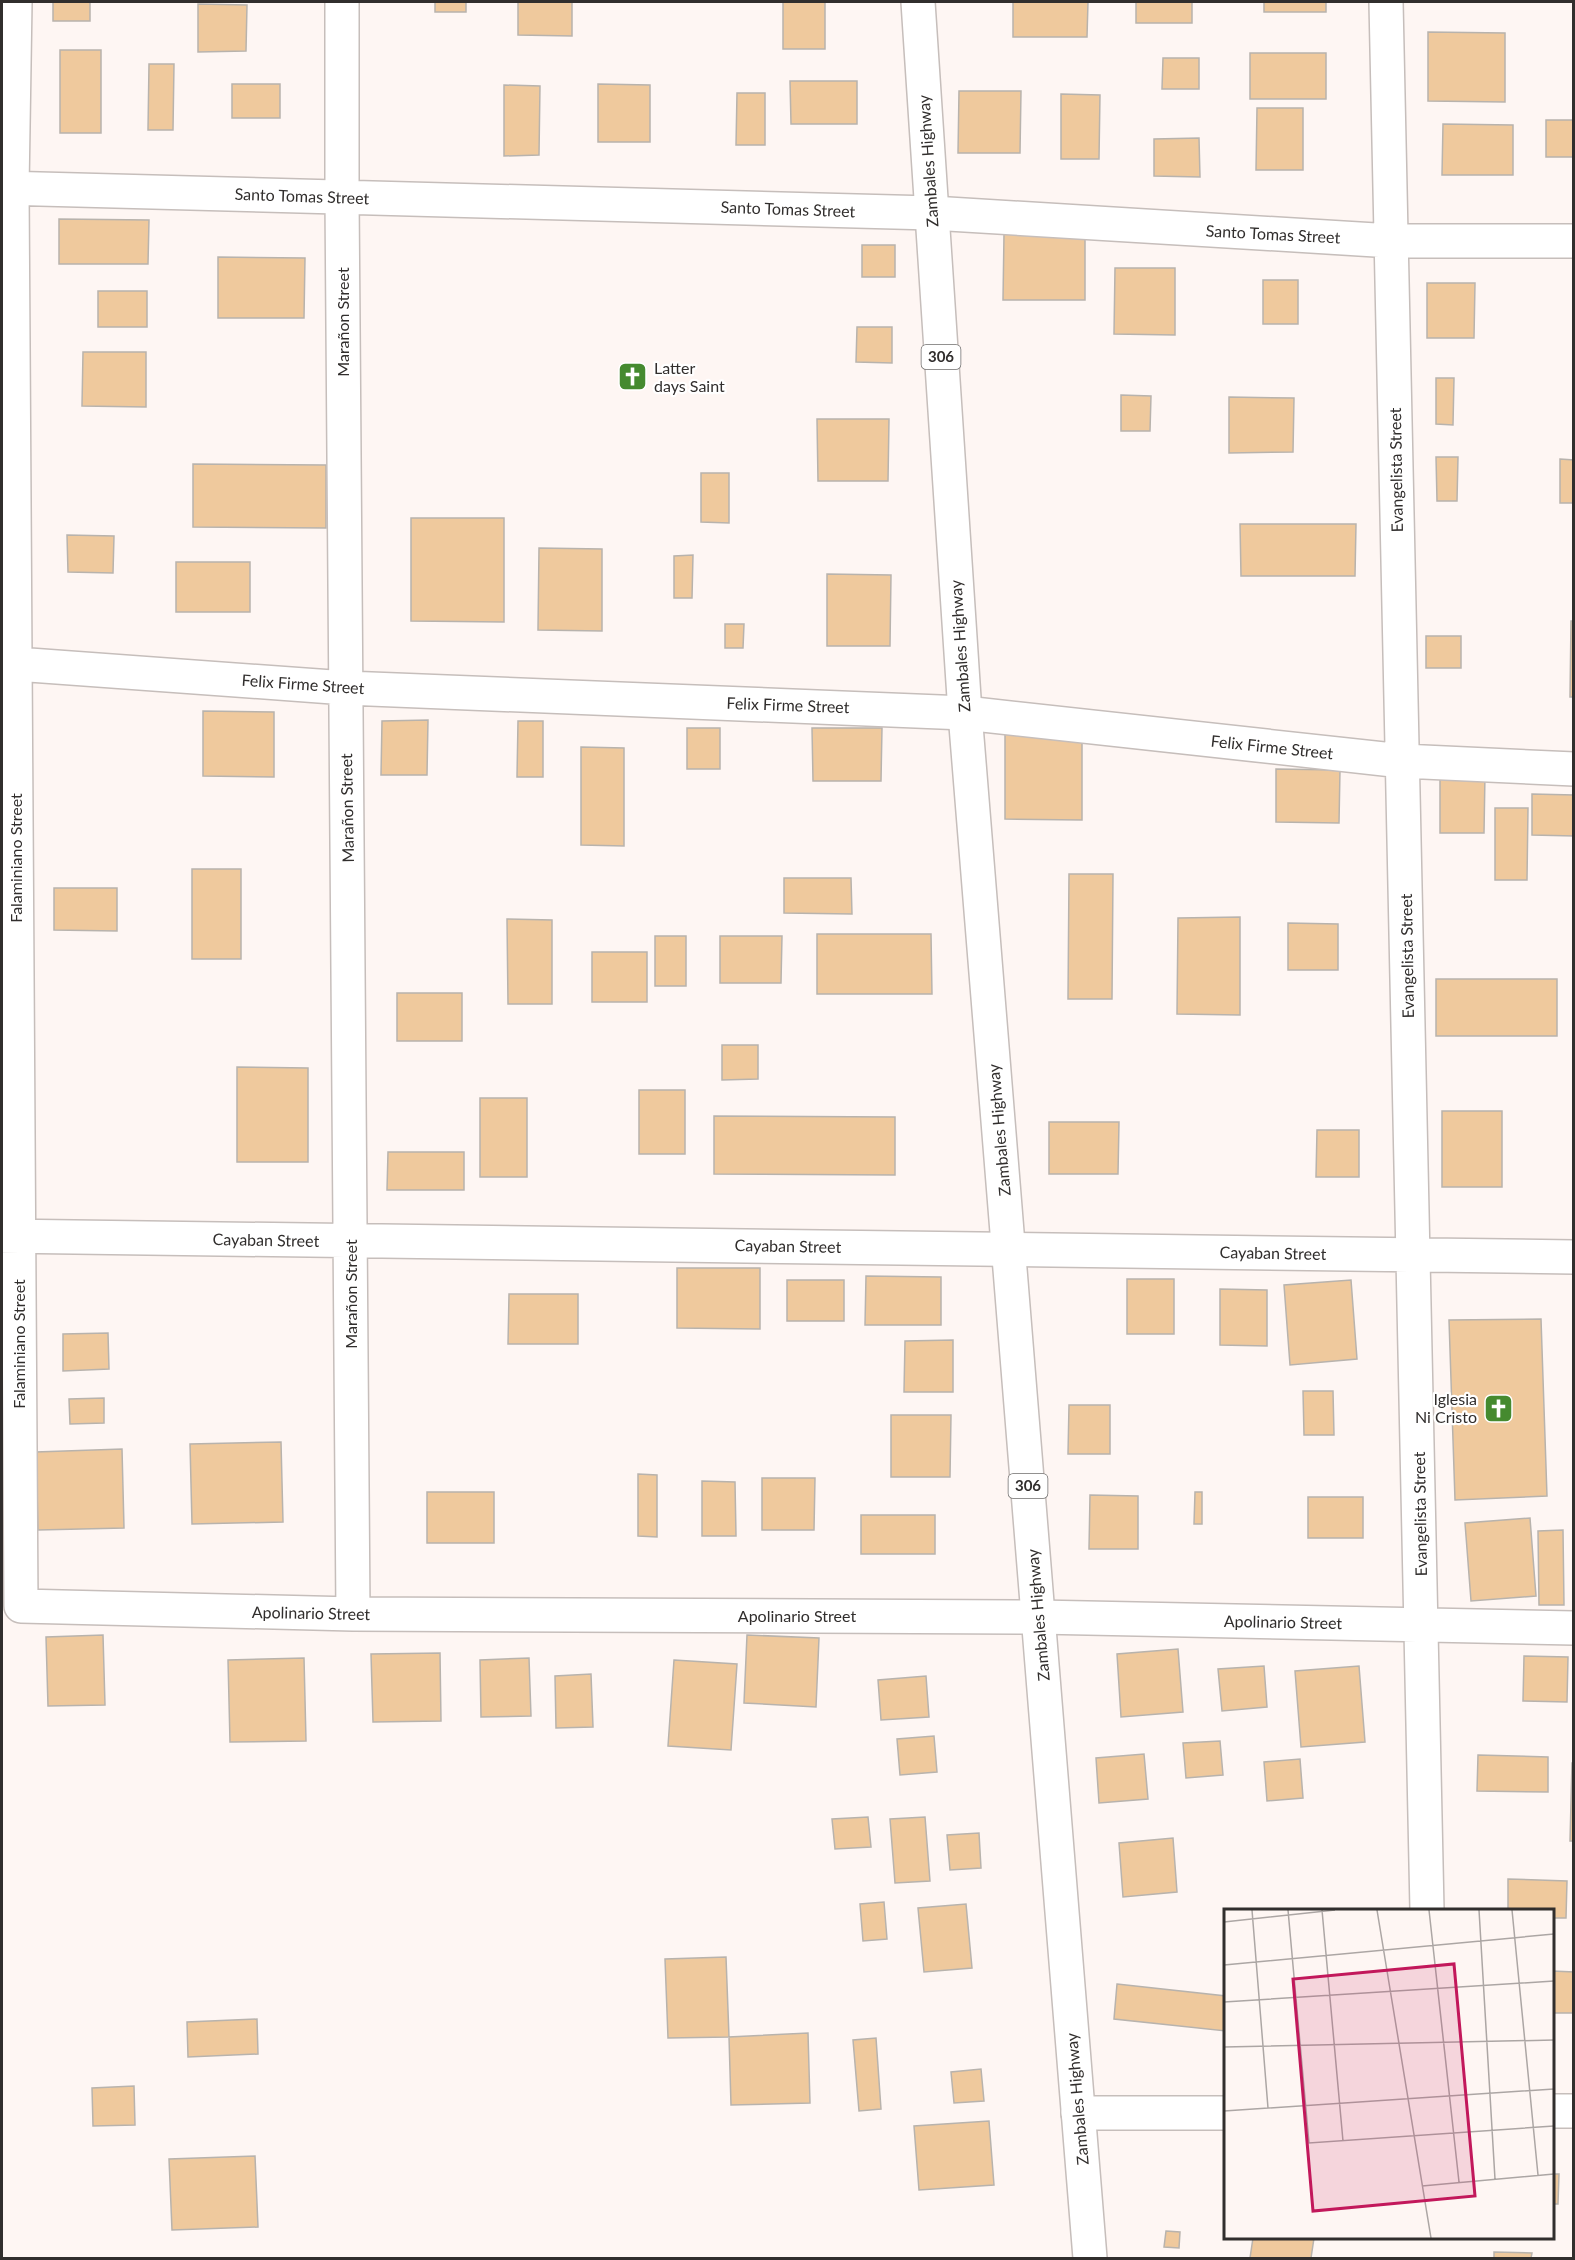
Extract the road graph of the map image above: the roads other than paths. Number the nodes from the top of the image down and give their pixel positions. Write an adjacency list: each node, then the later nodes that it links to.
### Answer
1 (15, 2): 5 (street, Falaminiano Street)
2 (342, 2): 6 (street, Marañon Street)
3 (918, 2): 7 (street, Zambales Highway / 306)
4 (1386, 2): 8 (street, Evangelista Street)
5 (7, 188): 6 (street, Santo Tomas Street); 10 (street, Falaminiano Street)
6 (342, 197): 7 (street, Santo Tomas Street); 11 (street, Marañon Street)
7 (932, 213): 8 (street, Santo Tomas Street); 12 (street, Zambales Highway / 306)
8 (1392, 241): 9 (street, Santo Tomas Street); 13 (street, Evangelista Street)
9 (1574, 241)
10 (8, 663): 11 (street, Felix Firme Street); 15 (street, Falaminiano Street)
11 (346, 688): 12 (street, Felix Firme Street); 16 (street, Marañon Street)
12 (964, 713): 13 (street, Felix Firme Street); 17 (street, Zambales Highway / 306)
13 (1402, 761): 14 (street, Felix Firme Street); 18 (street, Evangelista Street)
14 (1574, 768)
15 (10, 1236): 16 (street, Cayaban Street); 20 (street, Falaminiano Street)
16 (351, 1241): 17 (street, Cayaban Street); 21 (street, Marañon Street)
17 (1008, 1249): 18 (street, Cayaban Street); 22 (street, Zambales Highway / 306)
18 (1414, 1255): 19 (street, Cayaban Street); 23 (street, Evangelista Street)
19 (1574, 1257)
20 (21, 1606): 21 (street, Apolinario Street)
21 (353, 1614): 22 (street, Apolinario Street)
22 (1038, 1617): 23 (street, Apolinario Street); 28 (street, Zambales Highway / 306)
23 (1422, 1625): 24 (street, Apolinario Street); 25 (street, Evangelista Street)
24 (1574, 1628)
25 (1427, 1909)
26 (1554, 2111): 27 (street)
27 (1574, 2111)
28 (1078, 2113): 29 (street); 30 (street, Zambales Highway / 306)
29 (1224, 2113)
30 (1090, 2259)

